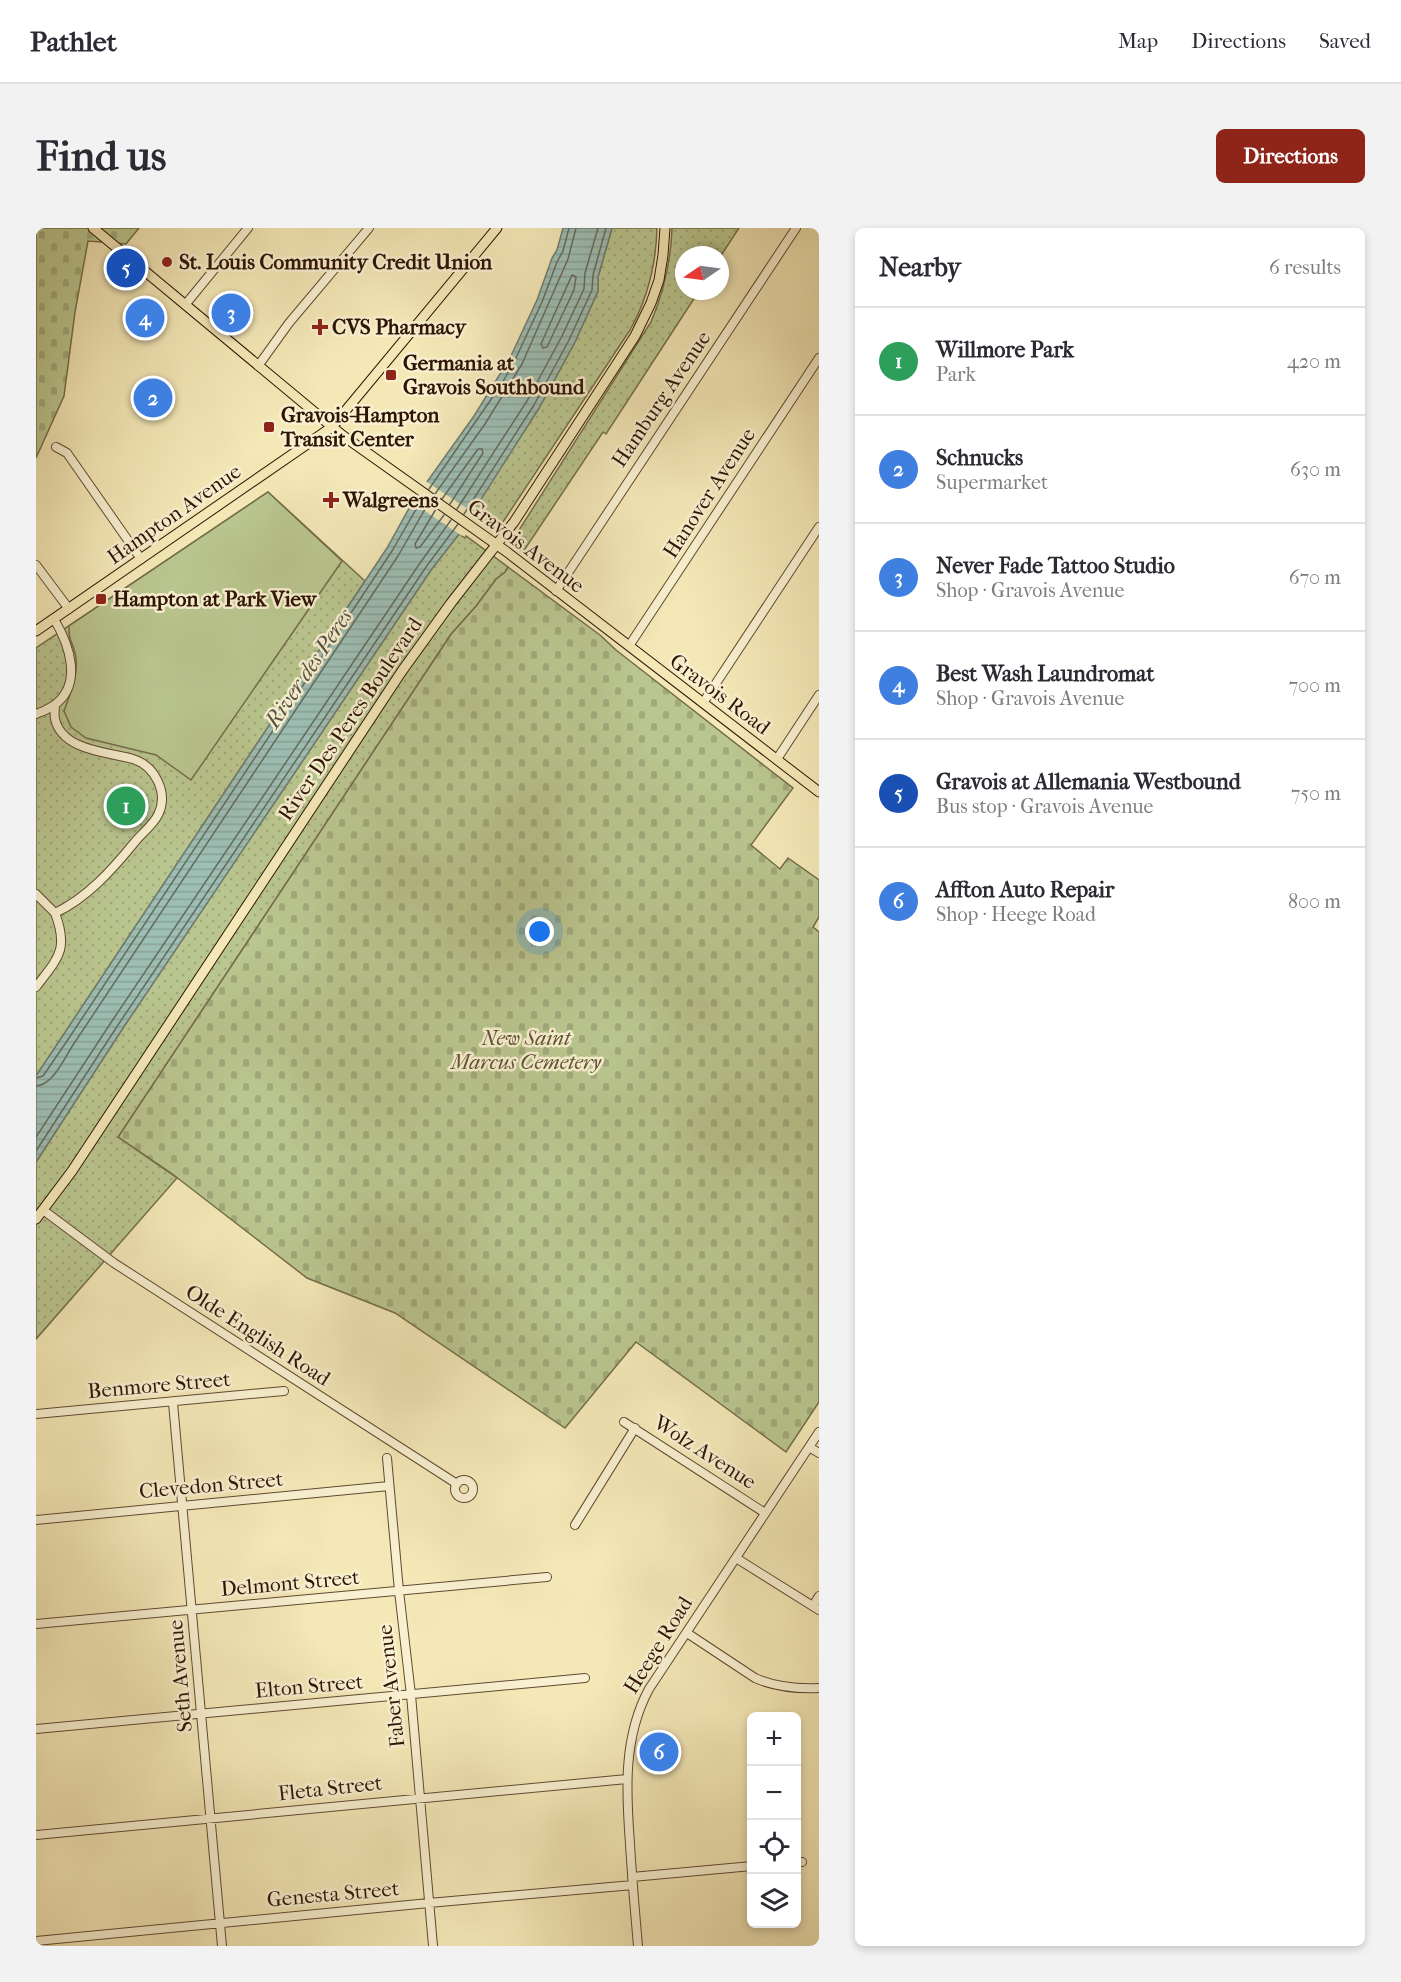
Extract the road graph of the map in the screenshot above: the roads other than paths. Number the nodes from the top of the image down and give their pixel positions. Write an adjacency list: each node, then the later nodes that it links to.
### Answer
1 (93, 228): 7 (main road, Gravois Avenue)
2 (248, 228): 7 (street)
3 (369, 228): 9 (street)
4 (497, 228): 10 (main road, Hampton Avenue)
5 (665, 228): 13 (main road, River Des Peres Boulevard)
6 (796, 228): 16 (street, Hamburg Avenue)
7 (185, 305): 9 (main road, Gravois Avenue)
8 (819, 358): 21 (street, Hanover Avenue)
9 (258, 366): 10 (main road, Gravois Avenue)
10 (332, 427): 13 (main road, Gravois Avenue); 14 (main road, Hampton Avenue)
11 (56, 447): 14 (street)
12 (819, 527): 23 (street)
13 (497, 546): 16 (main road, Gravois Avenue); 31 (main road, River Des Peres Boulevard)
14 (141, 559): 17 (main road, Hampton Avenue)
15 (36, 565): 17 (street)
16 (556, 591): 19 (main road, Gravois Avenue)
17 (69, 609): 18 (main road, Hampton Avenue)
18 (54, 619): 20 (main road, Hampton Avenue); 24 (street)
19 (600, 624): 21 (main road, Gravois Road)
20 (36, 631)
21 (628, 646): 23 (main road, Gravois Road)
22 (819, 695): 26 (street)
23 (703, 703): 26 (main road, Gravois Road)
24 (55, 705): 25 (street); 29 (street)
25 (36, 714)
26 (777, 759): 27 (main road, Gravois Road)
27 (819, 792)
28 (36, 894): 29 (street)
29 (55, 913): 30 (street)
30 (36, 987)
31 (43, 1210): 32 (main road, River Des Peres Boulevard); 42 (street, Olde English Road)
32 (36, 1219)
33 (284, 1391): 34 (street, Benmore Street)
34 (172, 1403): 35 (street, Benmore Street); 44 (street, Seth Avenue)
35 (36, 1414)
36 (624, 1422): 37 (street, Wolz Avenue)
37 (635, 1428): 45 (street, Wolz Avenue); 47 (street)
38 (819, 1432): 39 (street, Heege Road)
39 (809, 1447): 40 (street); 45 (street, Heege Road)
40 (819, 1453)
41 (387, 1458): 43 (street, Faber Avenue)
42 (457, 1484)
43 (389, 1486): 44 (street, Clevedon Street); 50 (street, Faber Avenue)
44 (182, 1505): 46 (street, Clevedon Street); 53 (street, Seth Avenue)
45 (765, 1513): 48 (street, Heege Road)
46 (36, 1520)
47 (575, 1525)
48 (736, 1558): 52 (street); 55 (street, Heege Road)
49 (547, 1577): 50 (street, Delmont Street)
50 (399, 1591): 53 (street, Delmont Street); 58 (street, Faber Avenue)
51 (819, 1596): 52 (street)
52 (816, 1608)
53 (192, 1610): 54 (street, Delmont Street); 59 (street, Seth Avenue)
54 (36, 1624)
55 (687, 1633): 57 (street); 61 (street, Heege Road)
56 (585, 1678): 58 (street, Elton Street)
57 (819, 1688)
58 (411, 1695): 59 (street, Elton Street); 62 (street, Faber Avenue)
59 (201, 1714): 60 (street, Elton Street); 63 (street, Seth Avenue)
60 (36, 1729)
61 (627, 1779): 62 (street, Fleta Street); 66 (street, Heege Road)
62 (419, 1798): 63 (street, Fleta Street); 67 (street, Faber Avenue)
63 (210, 1818): 64 (street, Fleta Street); 68 (street, Seth Avenue)
64 (36, 1835)
65 (747, 1867): 66 (street, Genesta Street)
66 (632, 1881): 67 (street, Genesta Street); 72 (street, Heege Road)
67 (429, 1903): 68 (street, Genesta Street); 71 (street, Faber Avenue)
68 (219, 1923): 69 (street, Genesta Street); 70 (street, Seth Avenue)
69 (36, 1941)
70 (222, 1946)
71 (433, 1946)
72 (638, 1946)

